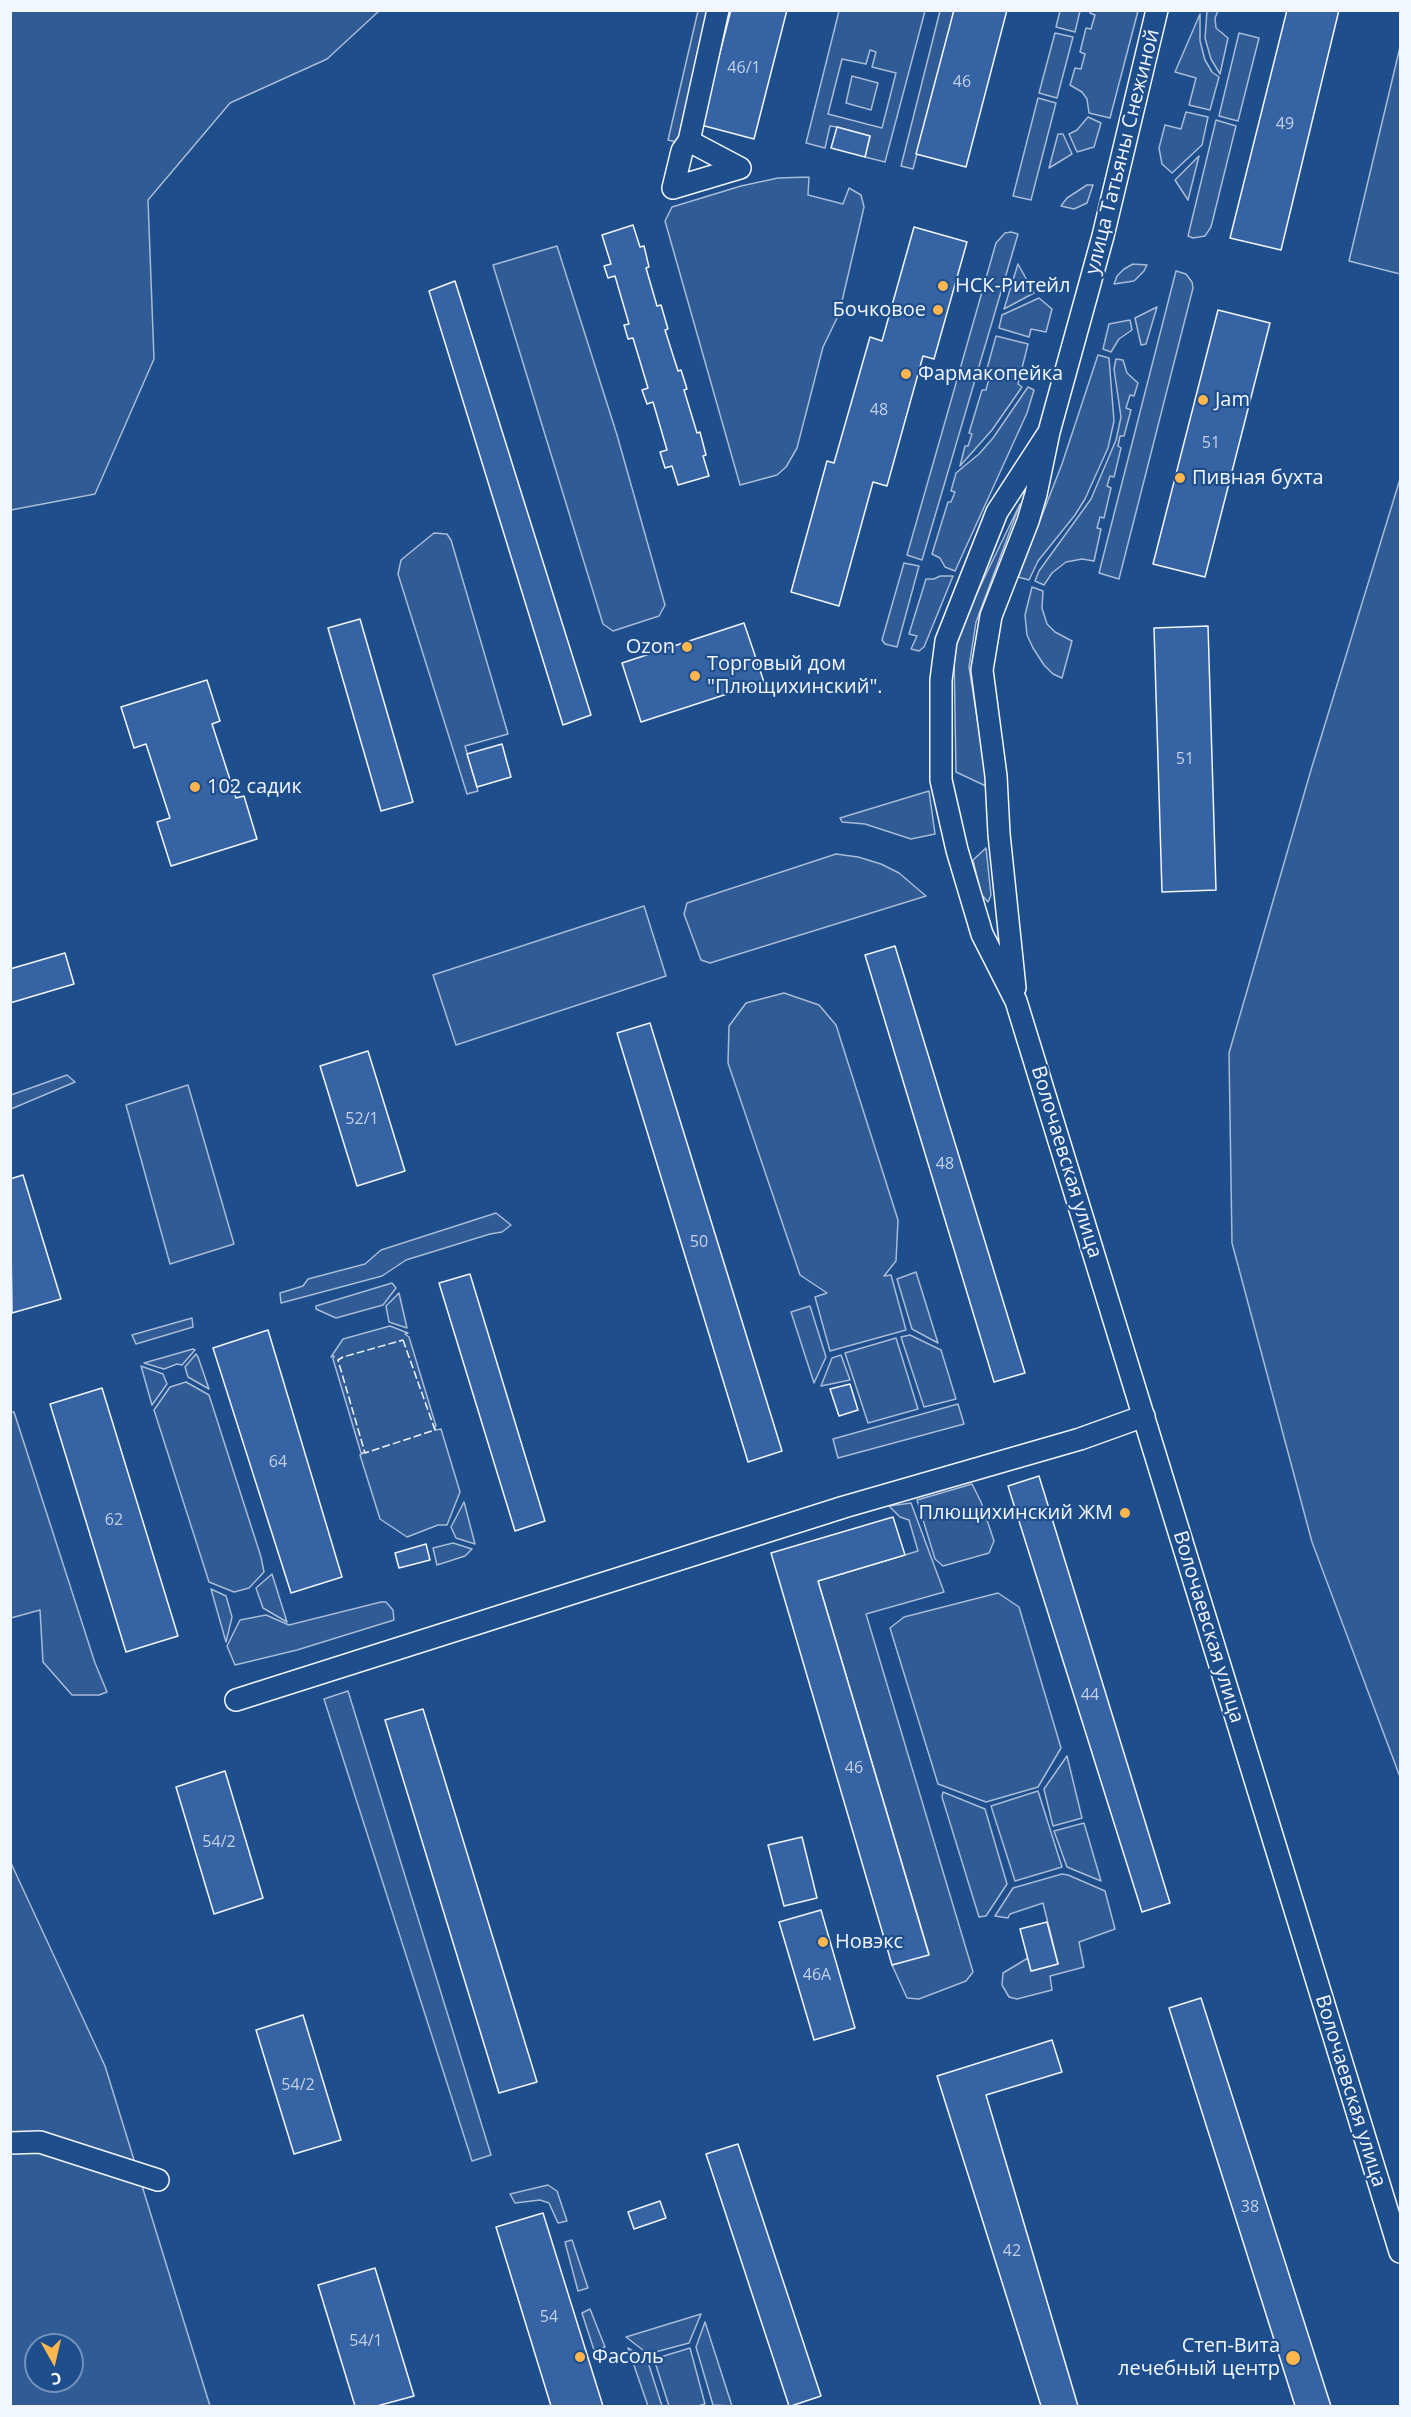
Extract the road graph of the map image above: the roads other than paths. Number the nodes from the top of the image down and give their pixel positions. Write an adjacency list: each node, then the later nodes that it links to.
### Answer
1 (718, 10): 3 (street)
2 (1157, 10): 4 (street, улица Татьяны Снежиной)
3 (689, 141)
4 (1049, 432): 5 (street, улица Татьяны Снежиной); 6 (street, улица Татьяны Снежиной)
5 (941, 780): 7 (street, Волочаевская улица)
6 (998, 804): 7 (street, Волочаевская улица)
7 (1016, 1001): 8 (street, Волочаевская улица)
8 (1144, 1416): 9 (street); 12 (street, Волочаевская улица)
9 (236, 1700)
10 (10, 2144): 11 (street)
11 (158, 2180)
12 (1401, 2252)

